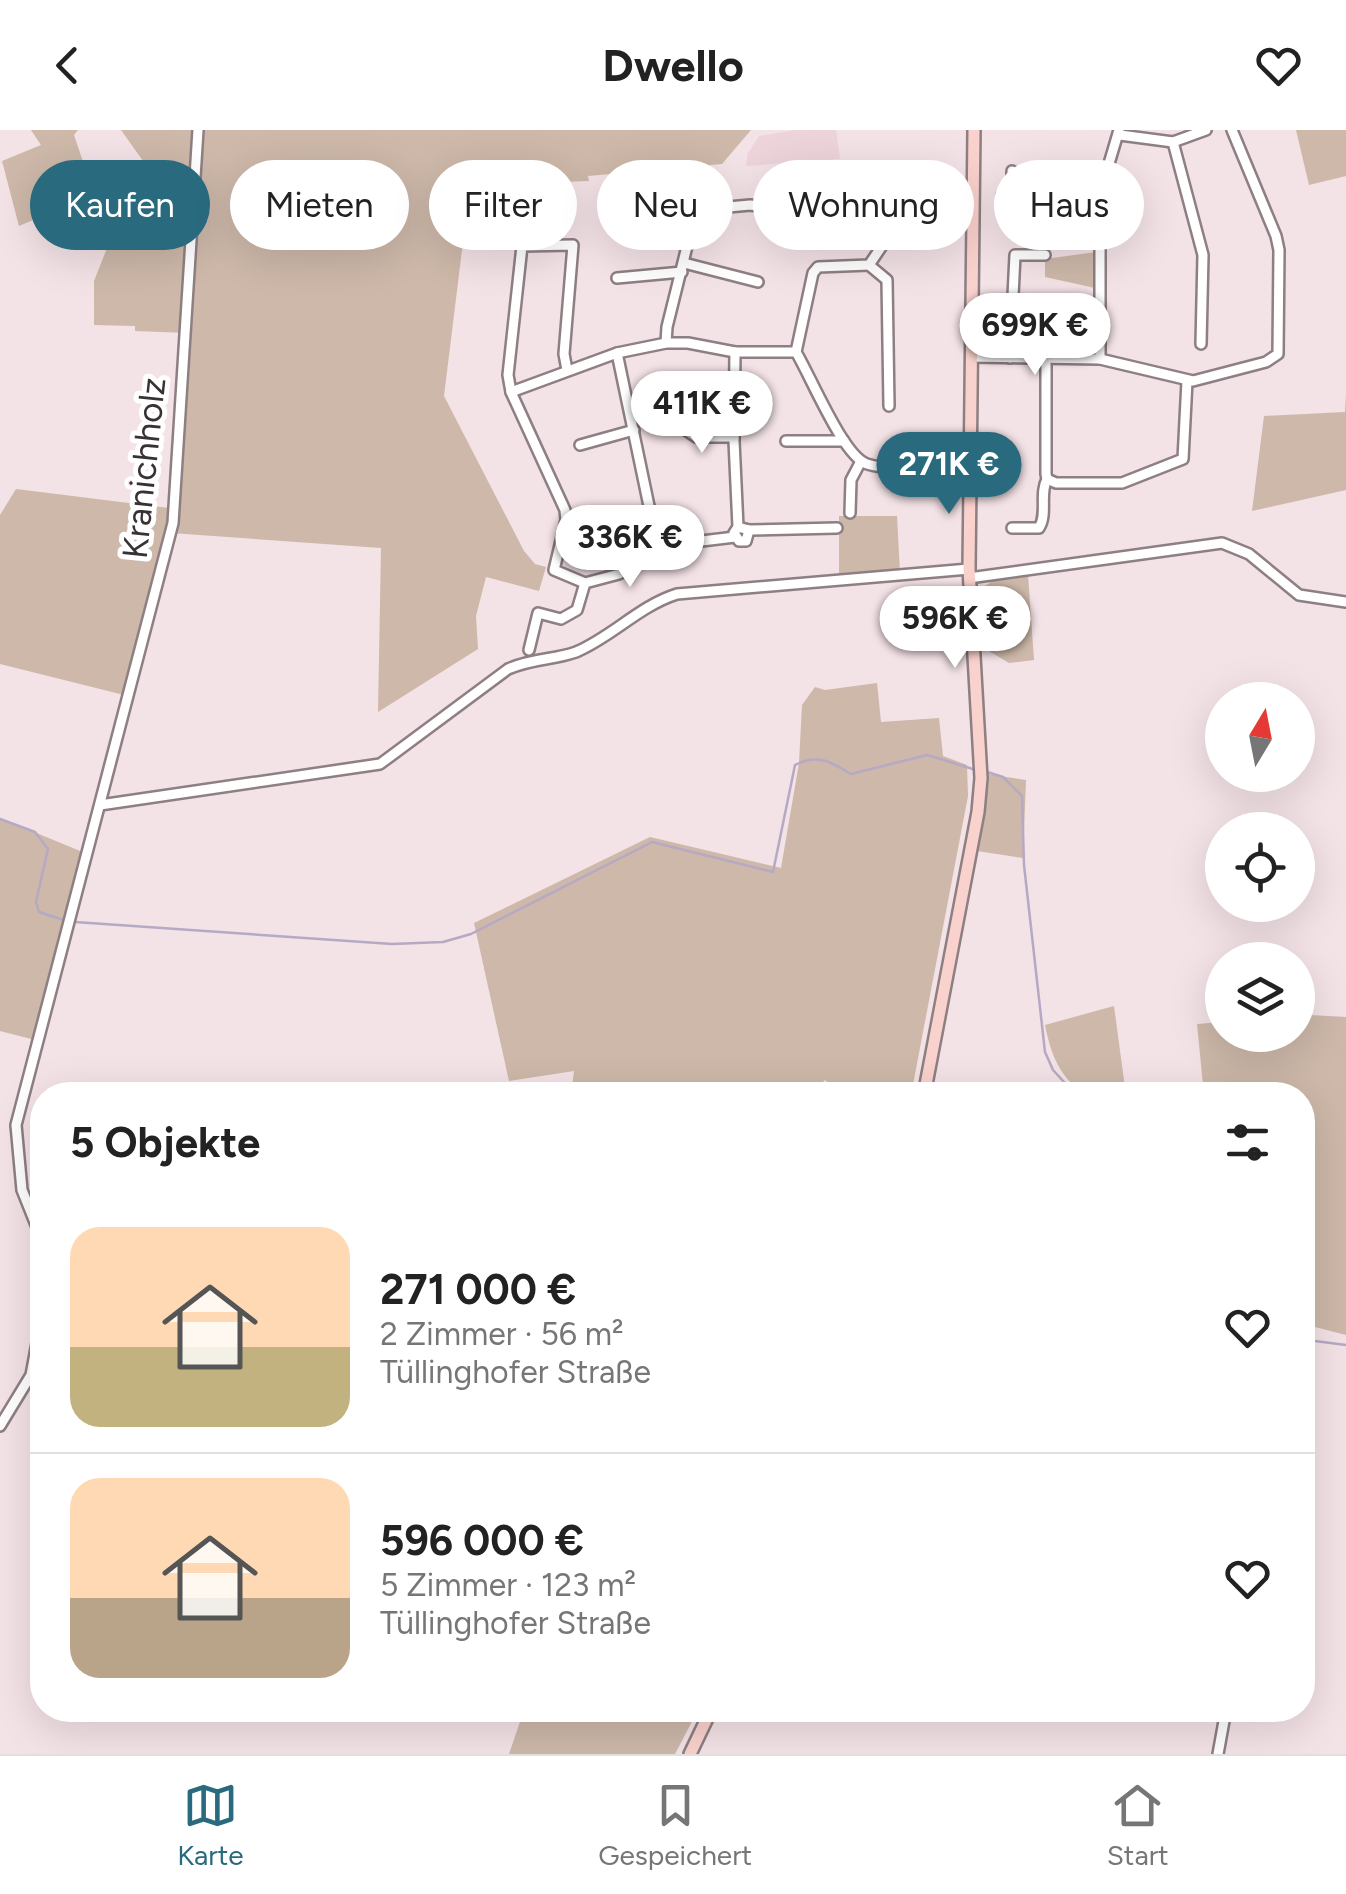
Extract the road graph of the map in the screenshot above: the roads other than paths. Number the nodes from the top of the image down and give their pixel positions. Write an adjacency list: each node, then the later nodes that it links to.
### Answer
1 (198, 130): 51 (street, Kranichholz)
2 (974, 130): 7 (main road)
3 (1206, 130): 6 (street)
4 (1232, 130): 28 (street)
5 (1120, 132): 6 (street); 8 (street)
6 (1173, 142): 19 (street)
7 (974, 160)
8 (1111, 160)
9 (687, 250): 15 (street)
10 (879, 250): 14 (street)
11 (972, 250): 23 (main road)
12 (1100, 250): 26 (street)
13 (1045, 255): 24 (street)
14 (869, 264): 21 (street); 30 (street)
15 (683, 268): 16 (street); 17 (street); 18 (street)
16 (617, 278)
17 (758, 282)
18 (666, 343): 20 (street); 22 (street)
19 (1201, 344)
20 (736, 352): 21 (street); 33 (street)
21 (796, 352): 35 (street)
22 (617, 353): 27 (street); 32 (street)
23 (970, 357): 24 (street); 38 (main road)
24 (1010, 358): 25 (street)
25 (1046, 358): 26 (street); 39 (street)
26 (1100, 359): 28 (street)
27 (567, 370): 29 (street); 29 (street)
28 (1188, 381): 39 (street)
29 (511, 392): 48 (street)
30 (888, 406)
31 (684, 429): 33 (street)
32 (634, 430): 36 (street); 44 (street)
33 (734, 438): 43 (street)
34 (786, 441): 35 (street)
35 (844, 441): 37 (street)
36 (580, 445)
37 (861, 461): 38 (street); 40 (street)
38 (970, 465): 47 (main road)
39 (1047, 478): 42 (street)
40 (850, 514)
41 (838, 528): 43 (street)
42 (1012, 528)
43 (736, 532): 45 (street)
44 (642, 536): 45 (street); 46 (street)
45 (660, 546): 46 (street)
46 (636, 561): 48 (street)
47 (969, 573): 49 (street); 51 (street); 52 (main road)
48 (585, 583): 50 (street)
49 (1346, 602)
50 (530, 650)
51 (100, 805): 53 (street, Kranichholz)
52 (926, 1082)
53 (30, 1210)
54 (30, 1378): 55 (street)
55 (0, 1426)
56 (705, 1722): 58 (main road)
57 (1224, 1722): 59 (street)
58 (690, 1754)
59 (1218, 1754)

